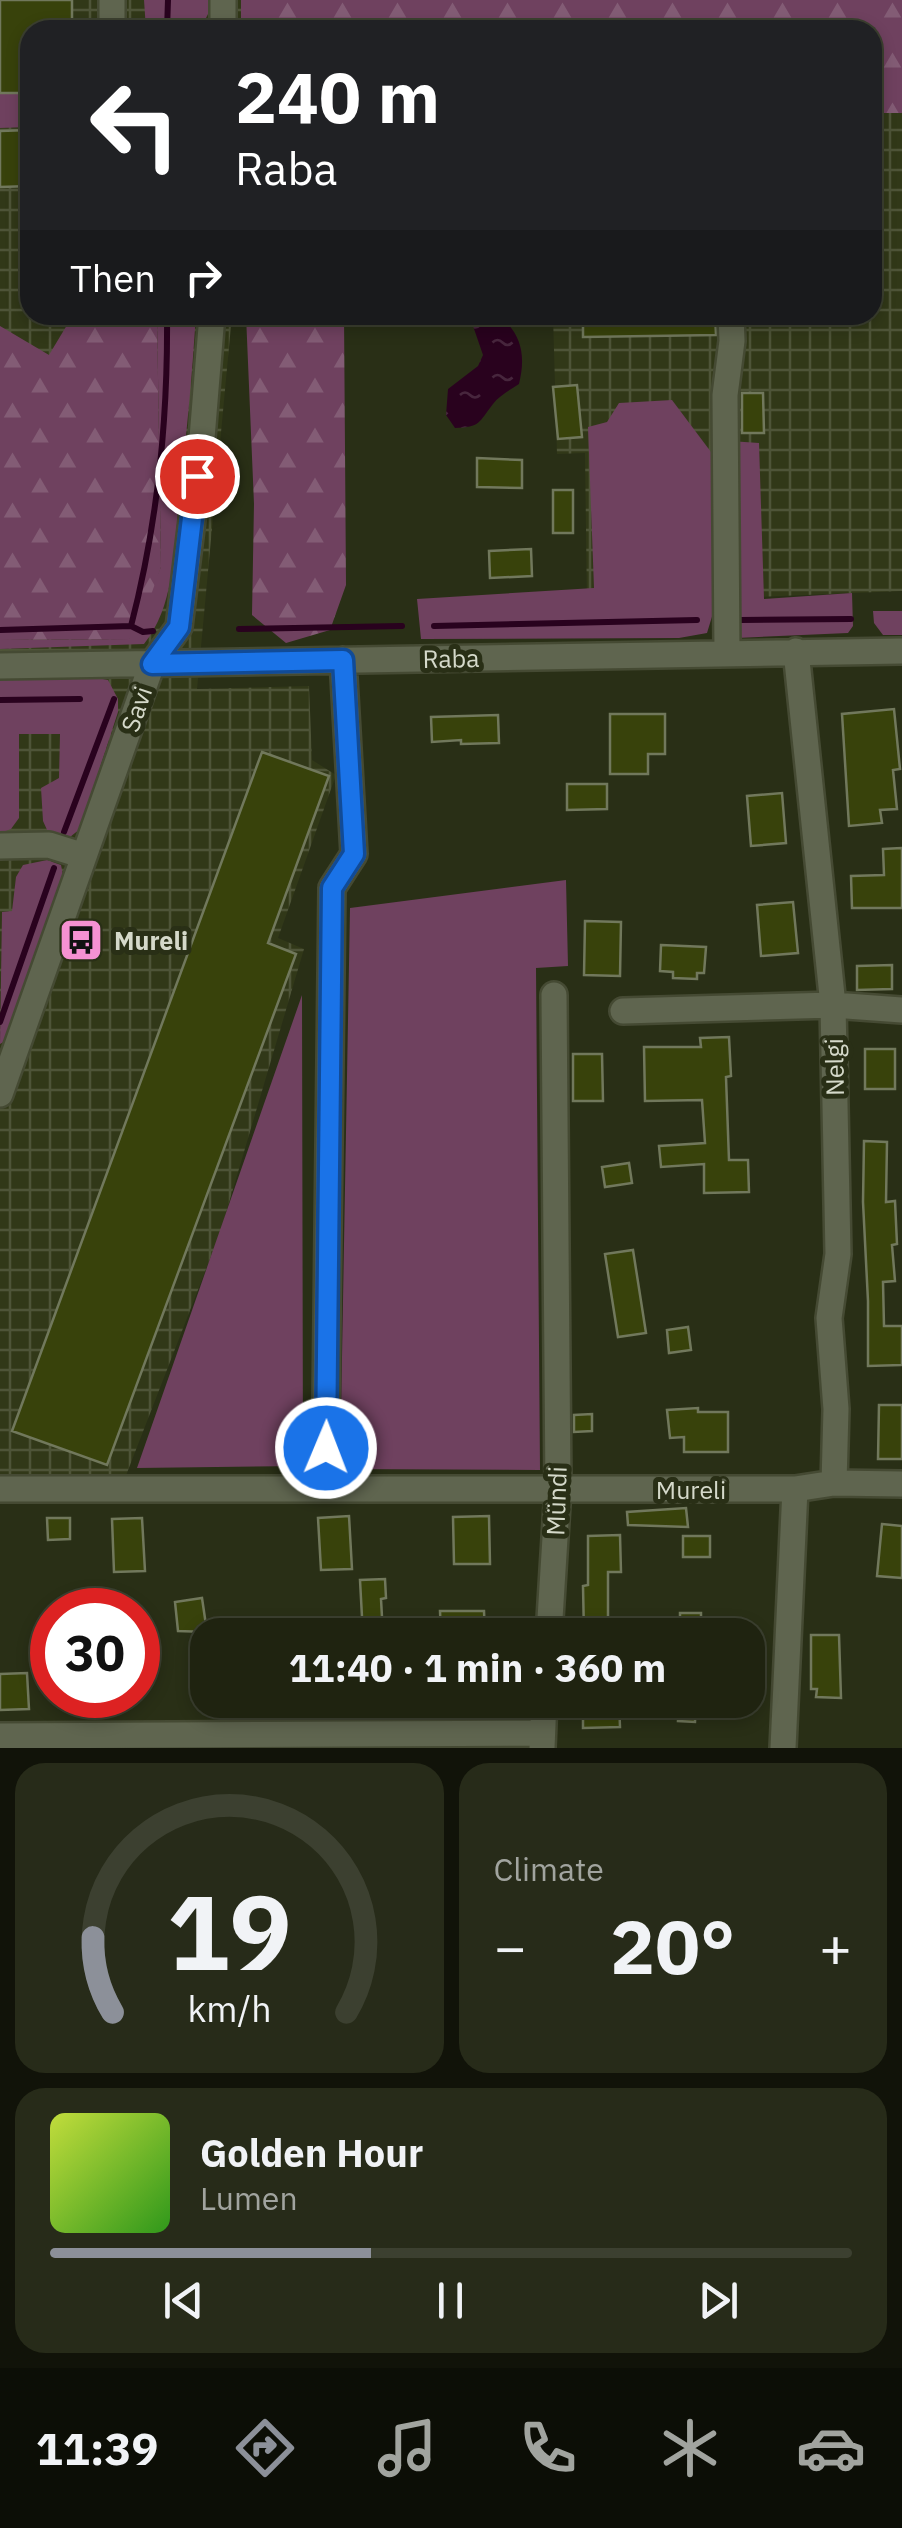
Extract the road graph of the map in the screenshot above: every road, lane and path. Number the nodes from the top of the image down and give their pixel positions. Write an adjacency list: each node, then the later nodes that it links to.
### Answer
1 (211, 325): 7 (street, Savi)
2 (731, 325): 5 (street)
3 (796, 651): 4 (street, Raba); 5 (street, Raba); 12 (street, Nelgi)
4 (902, 651)
5 (727, 652): 6 (street, Raba)
6 (343, 660): 7 (street, Raba); 19 (street)
7 (152, 664): 8 (street, Raba); 10 (street, Savi)
8 (0, 666)
9 (0, 846): 10 (street)
10 (84, 856): 15 (street, Savi)
11 (554, 994): 22 (street, Mündi)
12 (833, 1006): 13 (street); 14 (street); 17 (street, Nelgi)
13 (902, 1010)
14 (623, 1011)
15 (6, 1061): 16 (street, Savi)
16 (0, 1094)
17 (834, 1484): 18 (street, Mureli); 21 (street, Mureli)
18 (902, 1484)
19 (325, 1488): 20 (street, Mureli); 22 (street, Mureli)
20 (0, 1489)
21 (795, 1489): 22 (street, Mureli); 26 (street)
22 (558, 1490): 23 (street, Mündi)
23 (549, 1618)
24 (0, 1736): 25 (street)
25 (542, 1740)
26 (783, 1748)

